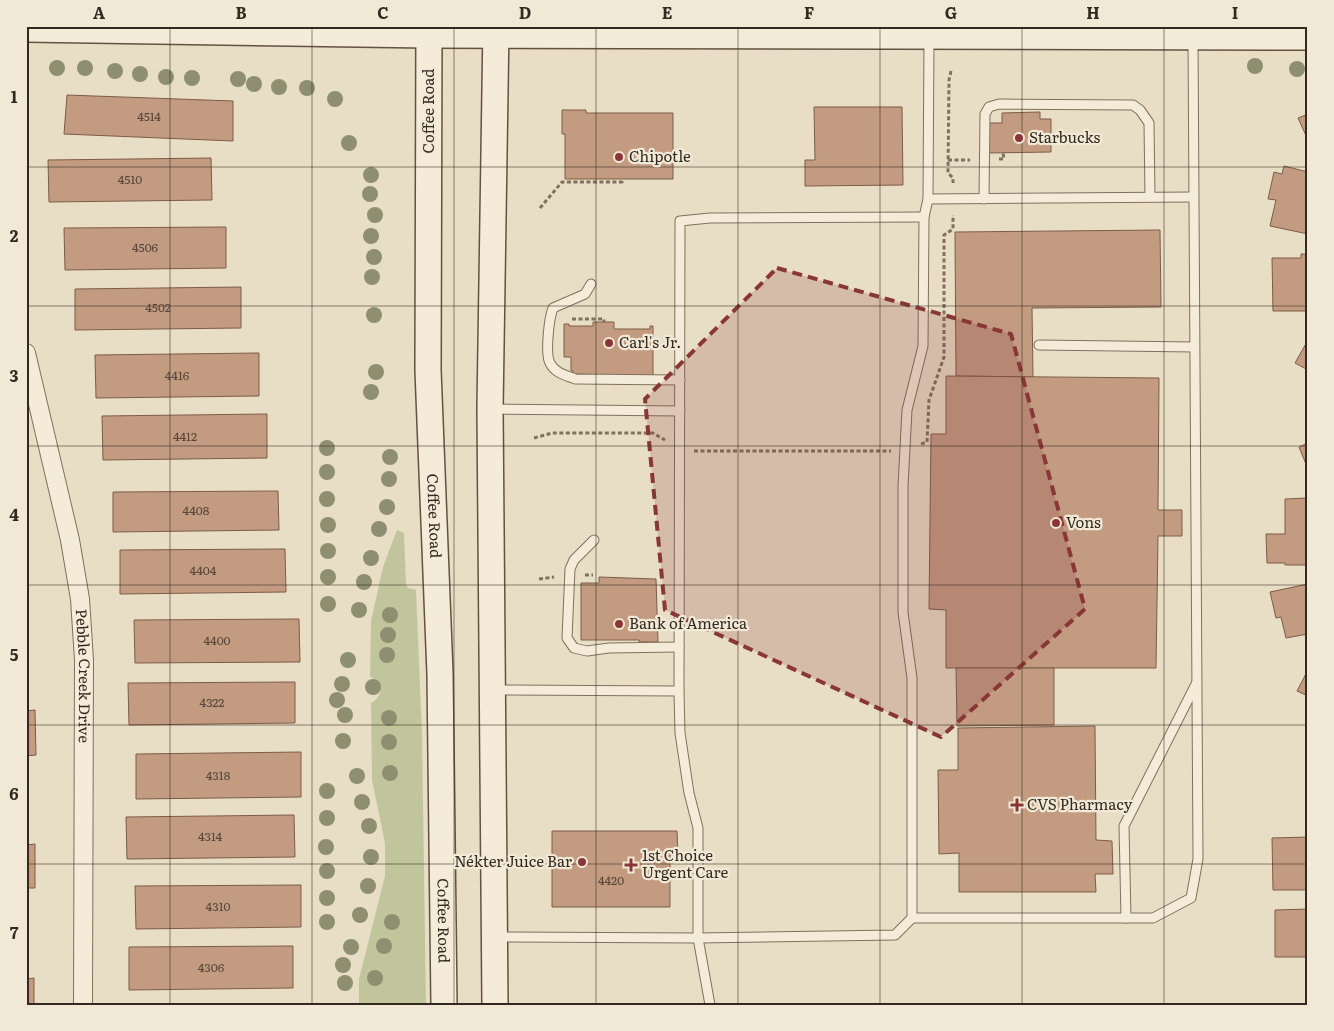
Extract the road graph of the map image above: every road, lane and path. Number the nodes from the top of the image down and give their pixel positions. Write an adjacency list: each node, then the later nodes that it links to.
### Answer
1 (26, 29): 2 (main road)
2 (429, 30): 3 (main road); 36 (main road, Coffee Road)
3 (496, 30): 4 (main road); 21 (main road)
4 (934, 31): 6 (main road); 11 (lane)
5 (1308, 37): 6 (main road)
6 (1193, 38): 10 (lane)
7 (951, 71): 12 (path)
8 (622, 179): 14 (path)
9 (1150, 197): 10 (lane); 13 (lane); 13 (lane)
10 (1193, 197): 18 (lane)
11 (928, 198): 12 (lane); 15 (lane)
12 (953, 198): 13 (lane); 25 (path)
13 (984, 198)
14 (540, 208)
15 (924, 217): 20 (lane); 25 (lane)
16 (591, 284): 20 (lane)
17 (1040, 346): 18 (lane)
18 (1194, 347): 28 (lane)
19 (26, 353): 35 (street, Pebble Creek Drive)
20 (680, 380): 22 (lane)
21 (490, 409): 22 (lane); 29 (main road)
22 (680, 411): 24 (lane)
23 (534, 438): 24 (path)
24 (680, 446): 25 (path); 27 (lane)
25 (905, 448): 31 (lane)
26 (594, 540): 27 (lane)
27 (679, 648): 30 (lane)
28 (1197, 682): 32 (lane); 32 (lane)
29 (492, 690): 30 (lane); 33 (main road)
30 (679, 691): 34 (lane)
31 (912, 918): 32 (lane); 34 (lane)
32 (1126, 918)
33 (496, 937): 34 (lane); 37 (main road)
34 (698, 938): 38 (lane)
35 (83, 1005)
36 (444, 1005)
37 (496, 1005)
38 (710, 1005)

